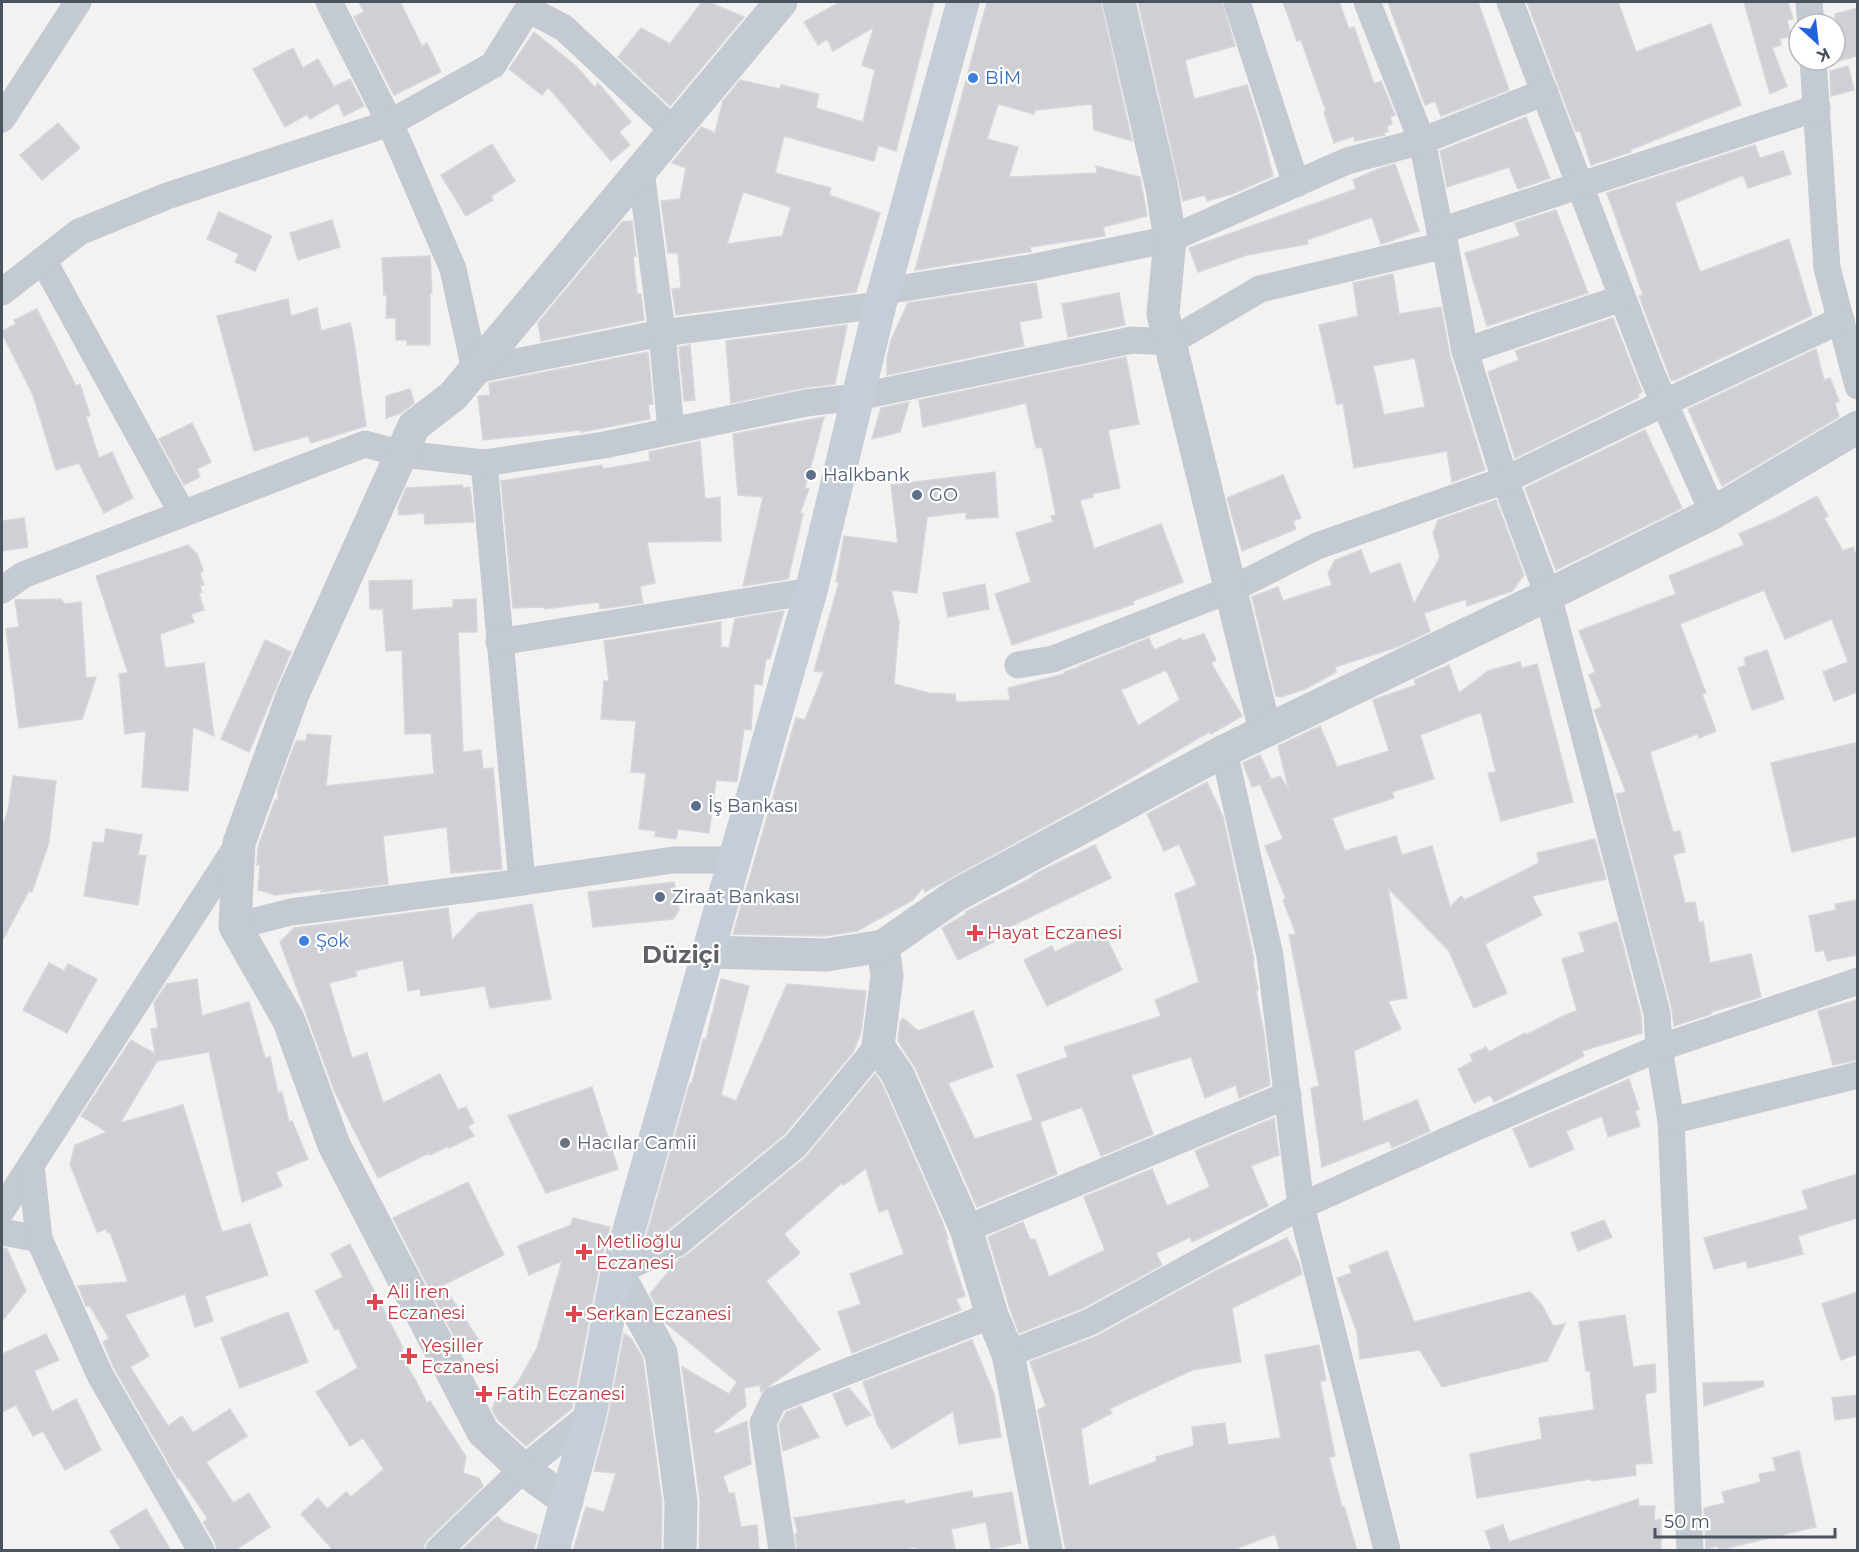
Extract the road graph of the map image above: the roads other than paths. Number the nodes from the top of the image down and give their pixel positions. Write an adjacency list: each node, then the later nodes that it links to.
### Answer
1 (78, 2): 12 (street)
2 (329, 2): 13 (street)
3 (781, 2): 14 (street)
4 (963, 2): 23 (main road)
5 (1119, 2): 20 (street)
6 (1237, 2): 17 (street)
7 (1367, 2): 15 (street)
8 (1510, 2): 10 (street)
9 (1814, 72): 11 (street)
10 (1545, 92): 15 (street); 18 (street)
11 (1817, 108): 18 (street); 25 (street)
12 (2, 119)
13 (390, 123): 14 (street); 21 (street); 29 (street)
14 (674, 130): 16 (street)
15 (1422, 141): 17 (street); 19 (street)
16 (641, 171): 26 (street); 29 (street)
17 (1296, 184): 20 (street)
18 (1580, 185): 19 (street); 24 (street)
19 (1443, 238): 27 (street); 28 (street)
20 (1170, 239): 23 (street); 27 (street)
21 (43, 260): 22 (street); 38 (street)
22 (2, 292)
23 (883, 298): 26 (street); 31 (main road)
24 (1622, 298): 28 (street); 32 (street)
25 (1841, 321): 30 (street); 32 (street)
26 (662, 333): 29 (street); 34 (street)
27 (1170, 342): 31 (street); 40 (street)
28 (1465, 351): 37 (street)
29 (475, 370): 35 (street)
30 (1857, 386)
31 (857, 397): 34 (street); 42 (main road)
32 (1664, 403): 37 (street); 39 (street)
33 (1857, 427): 39 (street)
34 (671, 431): 36 (street)
35 (402, 454): 36 (street); 38 (street); 48 (street)
36 (484, 463): 44 (street)
37 (1505, 480): 40 (street); 43 (street)
38 (182, 513): 41 (street)
39 (1713, 513): 43 (street)
40 (1232, 589): 45 (street); 46 (street)
41 (2, 590)
42 (811, 591): 44 (street); 49 (main road)
43 (1548, 596): 46 (street); 56 (street)
44 (499, 642): 50 (street)
45 (1018, 665)
46 (1265, 730): 47 (street)
47 (1224, 751): 52 (street); 58 (street)
48 (239, 843): 51 (street); 60 (street)
49 (733, 861): 50 (street); 53 (main road)
50 (522, 882): 51 (street)
51 (235, 926): 70 (street)
52 (883, 946): 53 (street); 55 (street)
53 (708, 951): 66 (main road)
54 (1857, 981): 56 (street)
55 (878, 1046): 63 (street); 66 (street)
56 (1659, 1048): 59 (street); 61 (street)
57 (1857, 1075): 59 (street)
58 (1288, 1095): 61 (street); 63 (street)
59 (1671, 1121): 79 (street)
60 (31, 1166): 62 (street); 65 (street)
61 (1301, 1206): 68 (street); 78 (street)
62 (2, 1210)
63 (966, 1229): 67 (street)
64 (2, 1232): 65 (street)
65 (39, 1239): 72 (street)
66 (617, 1272): 69 (main road); 75 (street)
67 (992, 1315): 68 (street); 76 (street)
68 (1008, 1354): 77 (street)
69 (590, 1415): 70 (street); 71 (main road)
70 (523, 1469): 71 (street); 73 (street)
71 (567, 1501): 74 (main road)
72 (201, 1551)
73 (440, 1551)
74 (553, 1551)
75 (680, 1551)
76 (782, 1551)
77 (1046, 1551)
78 (1387, 1551)
79 (1690, 1551)

